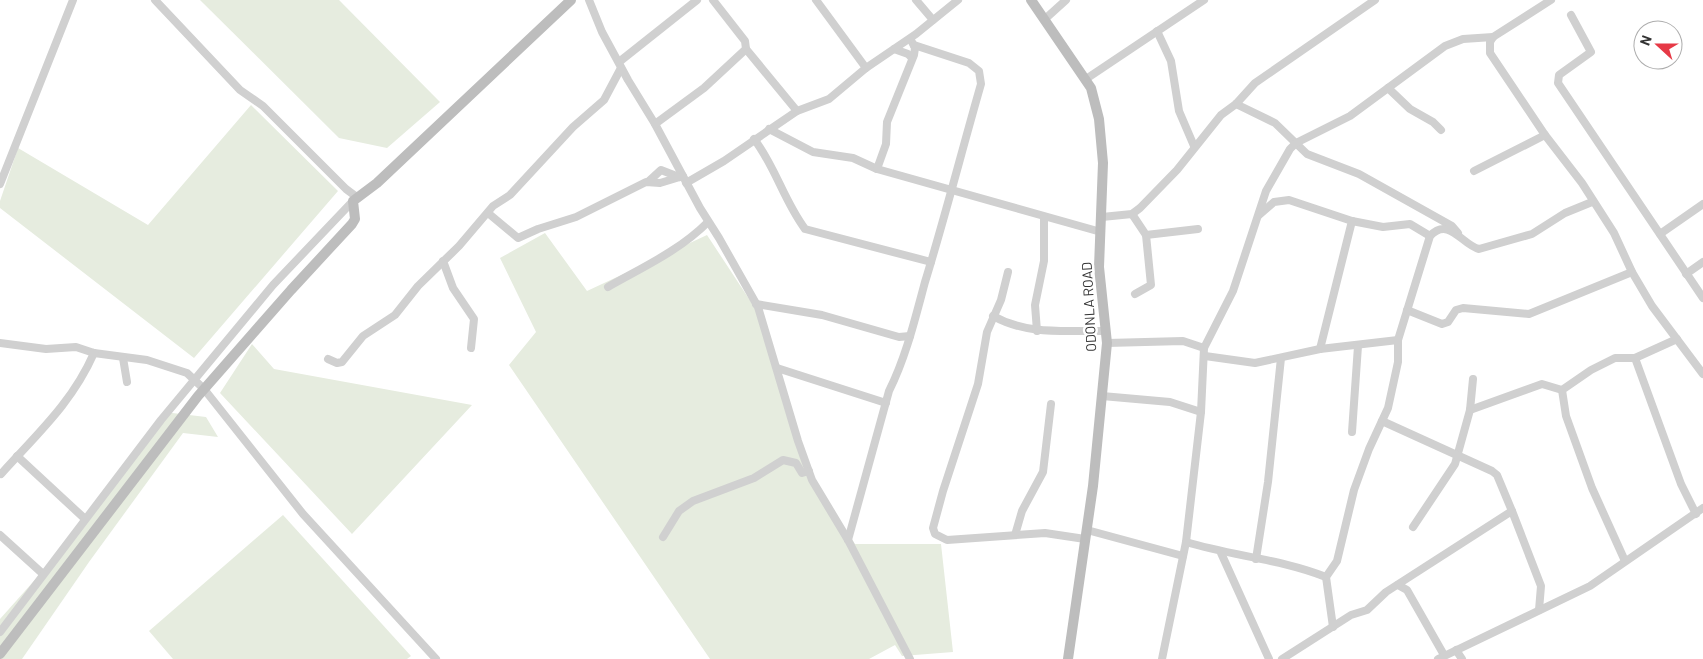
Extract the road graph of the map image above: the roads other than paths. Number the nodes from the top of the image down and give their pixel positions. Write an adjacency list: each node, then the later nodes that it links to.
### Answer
1 (73, 0): 46 (street)
2 (155, 0): 48 (street)
3 (572, 0): 48 (street)
4 (589, 0): 27 (street)
5 (696, 0): 27 (street)
6 (713, 0): 23 (street)
7 (816, 0): 28 (street)
8 (916, 0): 17 (street)
9 (958, 0): 17 (street)
10 (1031, 0): 16 (street, ODONLA ROAD)
11 (1066, 0): 16 (street)
12 (1375, 0): 33 (street)
13 (1551, 0): 19 (street)
14 (1201, 1): 18 (street)
15 (1571, 15): 60 (street)
16 (1045, 19): 29 (street, ODONLA ROAD)
17 (933, 20): 21 (street)
18 (1157, 31): 29 (street); 41 (street)
19 (1493, 37): 20 (street); 22 (street)
20 (1480, 39): 22 (street); 32 (street)
21 (912, 42): 24 (street); 25 (street); 26 (street)
22 (1489, 48): 38 (street)
23 (746, 49): 34 (street); 35 (street)
24 (894, 49): 26 (street); 28 (street)
25 (927, 50): 26 (street); 47 (street)
26 (913, 56): 42 (street)
27 (620, 65): 30 (street); 31 (street)
28 (866, 68): 34 (street)
29 (1086, 79): 54 (street, ODONLA ROAD)
30 (616, 80): 31 (street); 51 (street)
31 (628, 80): 35 (street)
32 (1388, 88): 37 (street); 40 (street)
33 (1236, 104): 40 (street); 41 (street)
34 (797, 111): 36 (street)
35 (655, 124): 44 (street)
36 (769, 129): 39 (street); 42 (street)
37 (1441, 130)
38 (1545, 135): 43 (street); 49 (street)
39 (754, 138): 44 (street); 65 (street)
40 (1296, 143): 55 (street); 62 (street)
41 (1194, 146): 52 (street)
42 (877, 169): 47 (street)
43 (1474, 171)
44 (683, 179): 45 (street); 45 (street); 57 (street)
45 (649, 181): 51 (street)
46 (0, 184)
47 (952, 191): 53 (street); 65 (street)
48 (355, 199): 95 (street); 97 (street)
49 (1592, 202): 62 (street); 68 (street)
50 (1703, 204): 60 (street)
51 (488, 213): 64 (street)
52 (1132, 214): 54 (street); 61 (street)
53 (1044, 217): 59 (street); 76 (street)
54 (1102, 217): 59 (street, ODONLA ROAD)
55 (1256, 217): 56 (street); 86 (street)
56 (1352, 221): 63 (street); 85 (street)
57 (708, 222): 70 (street); 73 (street)
58 (1198, 229): 61 (street)
59 (1101, 232): 77 (street, ODONLA ROAD)
60 (1660, 234): 69 (street)
61 (1146, 235): 71 (street)
62 (1460, 235): 63 (street)
63 (1430, 236): 74 (street)
64 (443, 261): 84 (street); 91 (street)
65 (931, 262): 78 (street)
66 (1703, 262): 69 (street)
67 (1008, 272): 75 (street)
68 (1632, 272): 74 (street); 80 (street)
69 (1686, 274): 72 (street)
70 (608, 287)
71 (1135, 294)
72 (1703, 298)
73 (756, 304): 78 (street); 92 (street)
74 (1407, 310): 79 (street)
75 (993, 316): 76 (street); 118 (street)
76 (1037, 331): 77 (street)
77 (1106, 331): 82 (street, ODONLA ROAD)
78 (910, 336): 100 (street)
79 (1398, 340): 83 (street); 104 (street)
80 (1677, 340): 90 (street); 93 (street)
81 (0, 343): 87 (street)
82 (1107, 343): 86 (street); 99 (street, ODONLA ROAD)
83 (1358, 346): 85 (street); 105 (street)
84 (471, 348)
85 (1320, 349): 89 (street)
86 (1205, 352): 89 (street); 103 (street)
87 (94, 353): 88 (street); 107 (street)
88 (123, 358): 95 (street); 96 (street)
89 (1281, 358): 125 (street)
90 (1635, 358): 98 (street); 114 (street)
91 (328, 360)
92 (777, 368): 100 (street); 108 (street)
93 (1703, 374)
94 (1474, 378): 102 (street)
95 (194, 380): 97 (street); 110 (street)
96 (127, 382)
97 (204, 389): 112 (street); 138 (street)
98 (1562, 390): 102 (street); 126 (street)
99 (1102, 396): 103 (street); 119 (street, ODONLA ROAD)
100 (886, 403): 121 (street)
101 (1051, 404): 118 (street)
102 (1470, 410): 106 (street)
103 (1201, 412): 122 (street)
104 (1382, 421): 106 (street); 128 (street)
105 (1352, 432)
106 (1459, 455): 113 (street); 116 (street)
107 (17, 456): 109 (street); 115 (street)
108 (809, 471): 120 (street); 121 (street)
109 (1, 474)
110 (98, 502): 112 (street); 115 (street)
111 (1703, 508): 114 (street)
112 (109, 510): 136 (street)
113 (1512, 511): 129 (street); 132 (street)
114 (1696, 514): 126 (street)
115 (84, 518): 127 (street)
116 (1413, 527)
117 (0, 535): 127 (street)
118 (1015, 535): 119 (street)
119 (1086, 535): 124 (street); 140 (street, ODONLA ROAD)
120 (663, 537)
121 (848, 540): 139 (street)
122 (1186, 542): 123 (street); 124 (street)
123 (1221, 553): 125 (street); 142 (street)
124 (1183, 556): 141 (street)
125 (1256, 558): 128 (street)
126 (1625, 560): 132 (street)
127 (43, 574): 134 (street)
128 (1326, 577): 133 (street)
129 (1408, 578): 130 (street); 131 (street)
130 (1398, 585): 131 (street); 133 (street)
131 (1407, 590): 137 (street)
132 (1539, 610): 135 (street)
133 (1333, 627): 143 (street)
134 (0, 632)
135 (1456, 650): 137 (street); 144 (street)
136 (0, 654)
137 (1441, 657)
138 (436, 659)
139 (910, 659)
140 (1068, 659)
141 (1162, 659)
142 (1269, 659)
143 (1282, 659)
144 (1462, 659)

